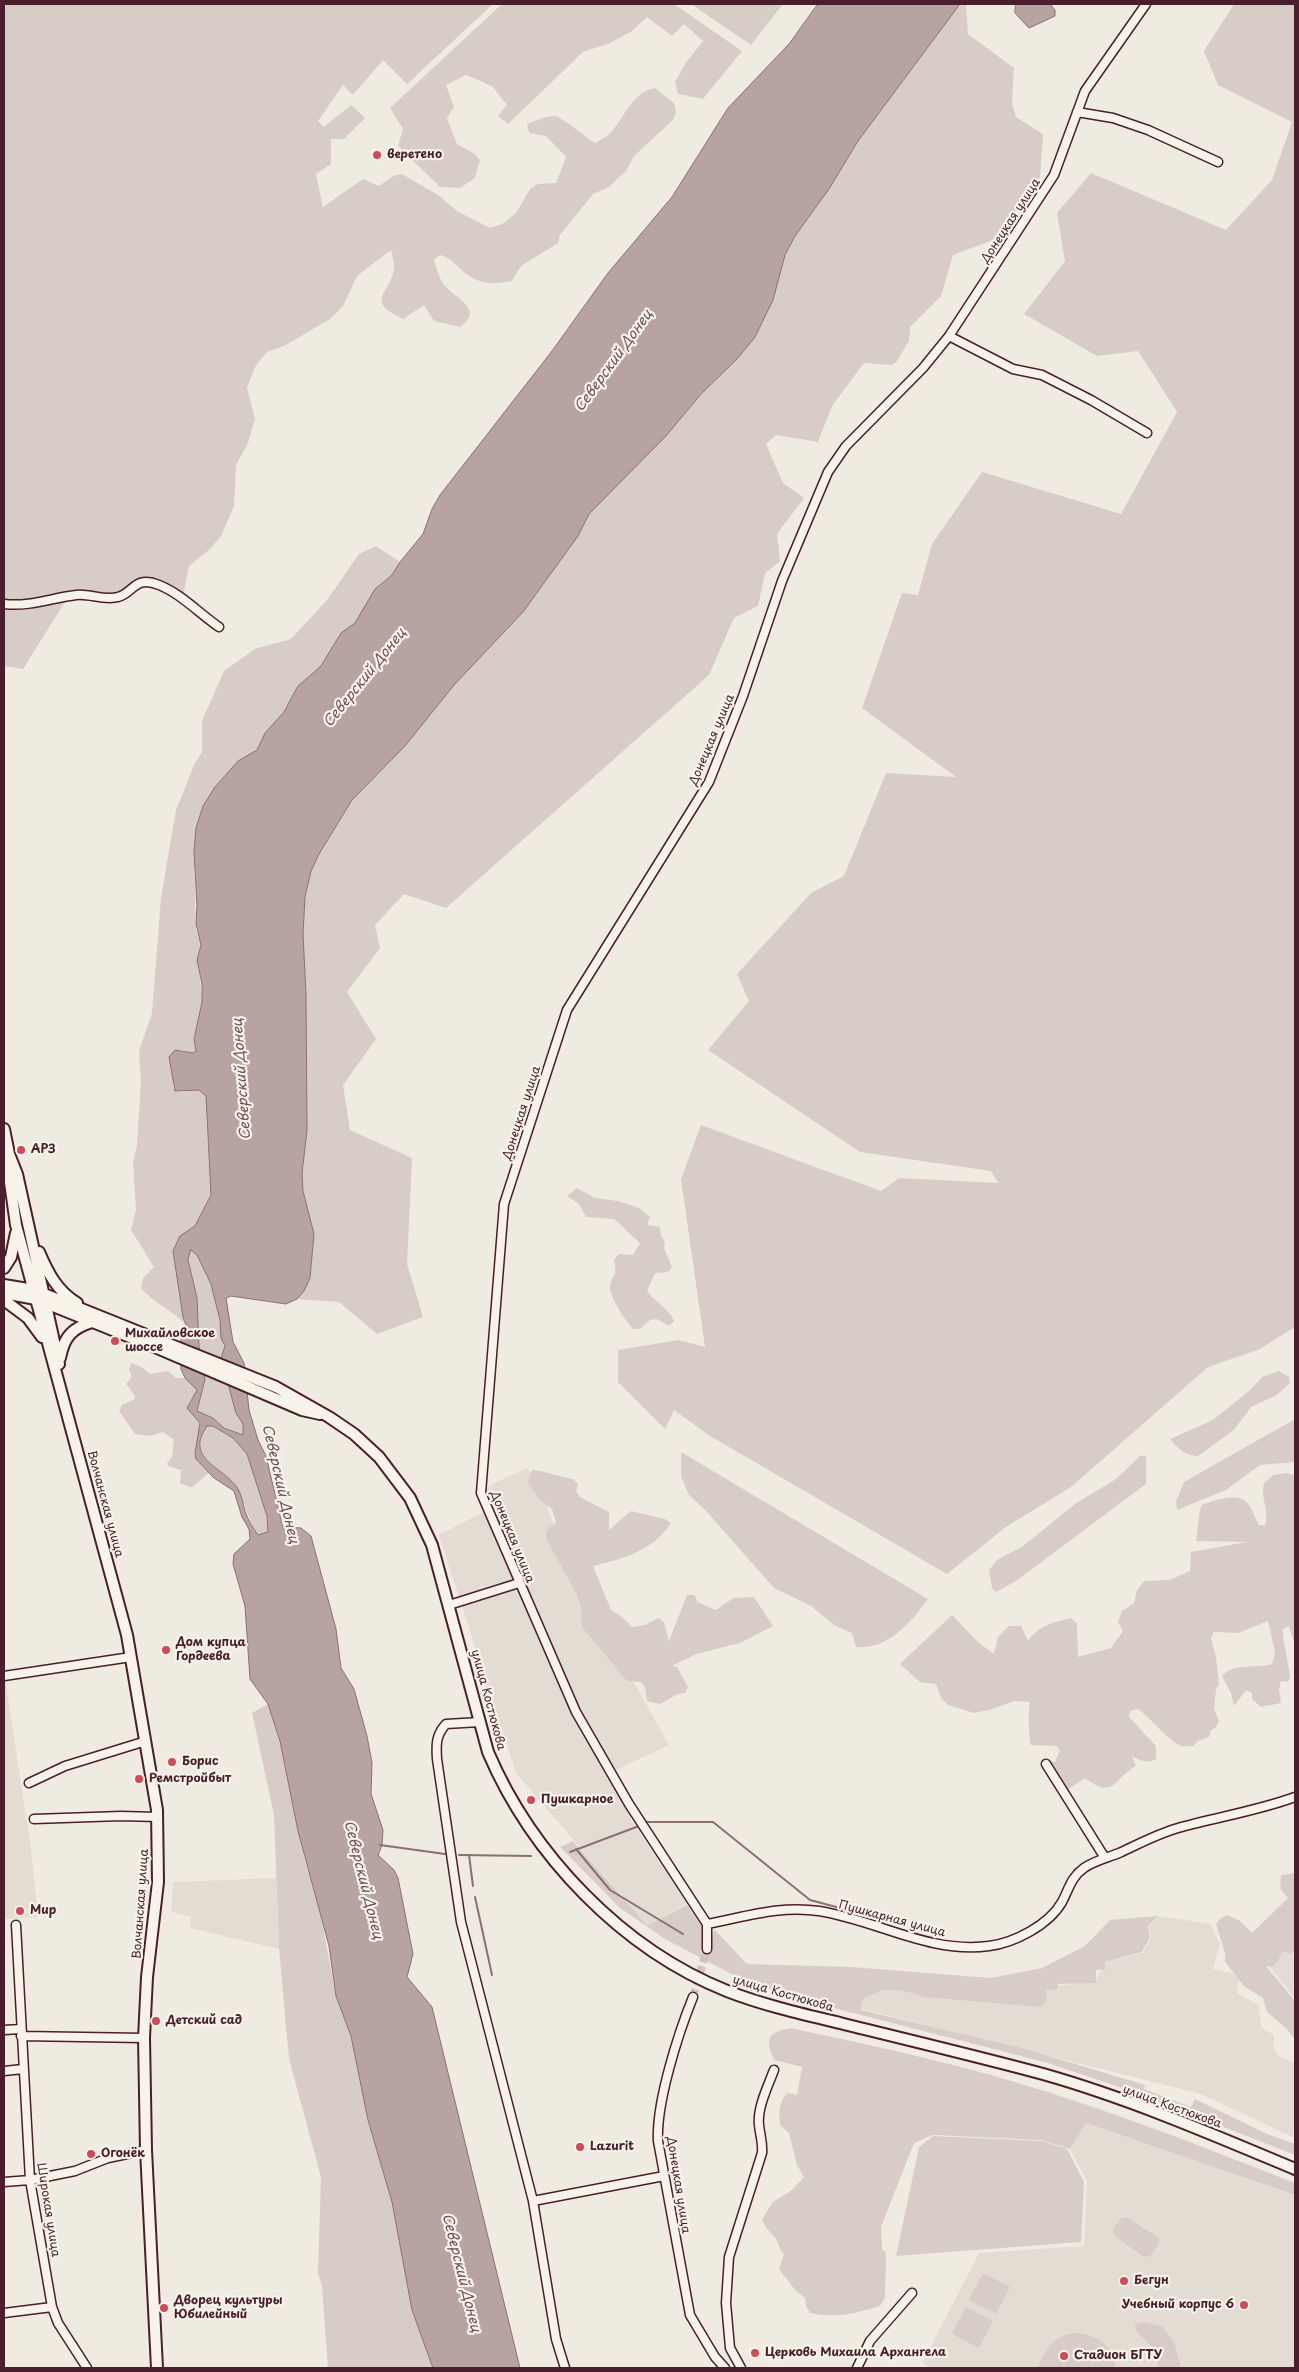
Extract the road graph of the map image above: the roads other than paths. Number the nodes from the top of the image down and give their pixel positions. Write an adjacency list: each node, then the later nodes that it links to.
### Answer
1 (1146, 4): 2 (street, Донецкая улица)
2 (1077, 112): 3 (street); 4 (street, Донецкая улица)
3 (1218, 162)
4 (949, 336): 5 (street); 21 (street, Донецкая улица)
5 (1147, 433)
6 (4, 604): 7 (street)
7 (219, 627)
8 (4, 1129): 9 (main road, Волчанская улица)
9 (9, 1154): 10 (main road, Волчанская улица); 11 (main road, Волчанская улица)
10 (16, 1225): 12 (main road); 15 (main road, Волчанская улица)
11 (28, 1226): 15 (main road, Волчанская улица); 17 (main road)
12 (4, 1268)
13 (4, 1285): 15 (main road)
14 (4, 1293): 15 (main road)
15 (40, 1297): 17 (main road, улица Костюкова); 18 (main road, Волчанская улица); 19 (main road, Волчанская улица)
16 (4, 1300): 18 (main road)
17 (96, 1319): 19 (main road); 22 (main road, улица Костюкова)
18 (48, 1346): 20 (main road, Волчанская улица)
19 (59, 1364): 20 (main road, Волчанская улица)
20 (62, 1393): 23 (main road, Волчанская улица)
21 (519, 1583): 22 (street); 33 (street, Донецкая улица)
22 (449, 1605): 25 (main road, улица Костюкова)
23 (131, 1657): 24 (street); 26 (main road, Волчанская улица)
24 (4, 1676)
25 (480, 1722): 44 (main road, улица Костюкова); 48 (street)
26 (146, 1741): 28 (street); 30 (main road, Волчанская улица)
27 (1046, 1764): 32 (street)
28 (29, 1782)
29 (1295, 1797): 32 (street, Пушкарная улица)
30 (158, 1817): 31 (street); 39 (main road, Волчанская улица)
31 (34, 1819)
32 (1104, 1858): 33 (street, Пушкарная улица)
33 (707, 1924): 35 (street)
34 (16, 1925): 38 (street, Широкая улица)
35 (707, 1949)
36 (693, 1997): 45 (street, Донецкая улица)
37 (4, 2030): 38 (street)
38 (21, 2032): 39 (street); 40 (street, Широкая улица)
39 (144, 2038): 43 (main road, Волчанская улица)
40 (23, 2069): 42 (street); 46 (street, Широкая улица)
41 (774, 2070): 56 (street)
42 (4, 2071)
43 (146, 2150): 46 (street); 53 (main road, Волчанская улица)
44 (1295, 2170)
45 (664, 2176): 48 (street); 55 (street, Донецкая улица)
46 (30, 2180): 47 (street); 50 (street, Широкая улица)
47 (4, 2182)
48 (532, 2201): 54 (street)
49 (912, 2293): 57 (street)
50 (52, 2307): 51 (street); 52 (street, Широкая улица)
51 (4, 2313)
52 (87, 2368)
53 (157, 2368)
54 (565, 2368)
55 (725, 2368)
56 (741, 2368)
57 (857, 2368)

